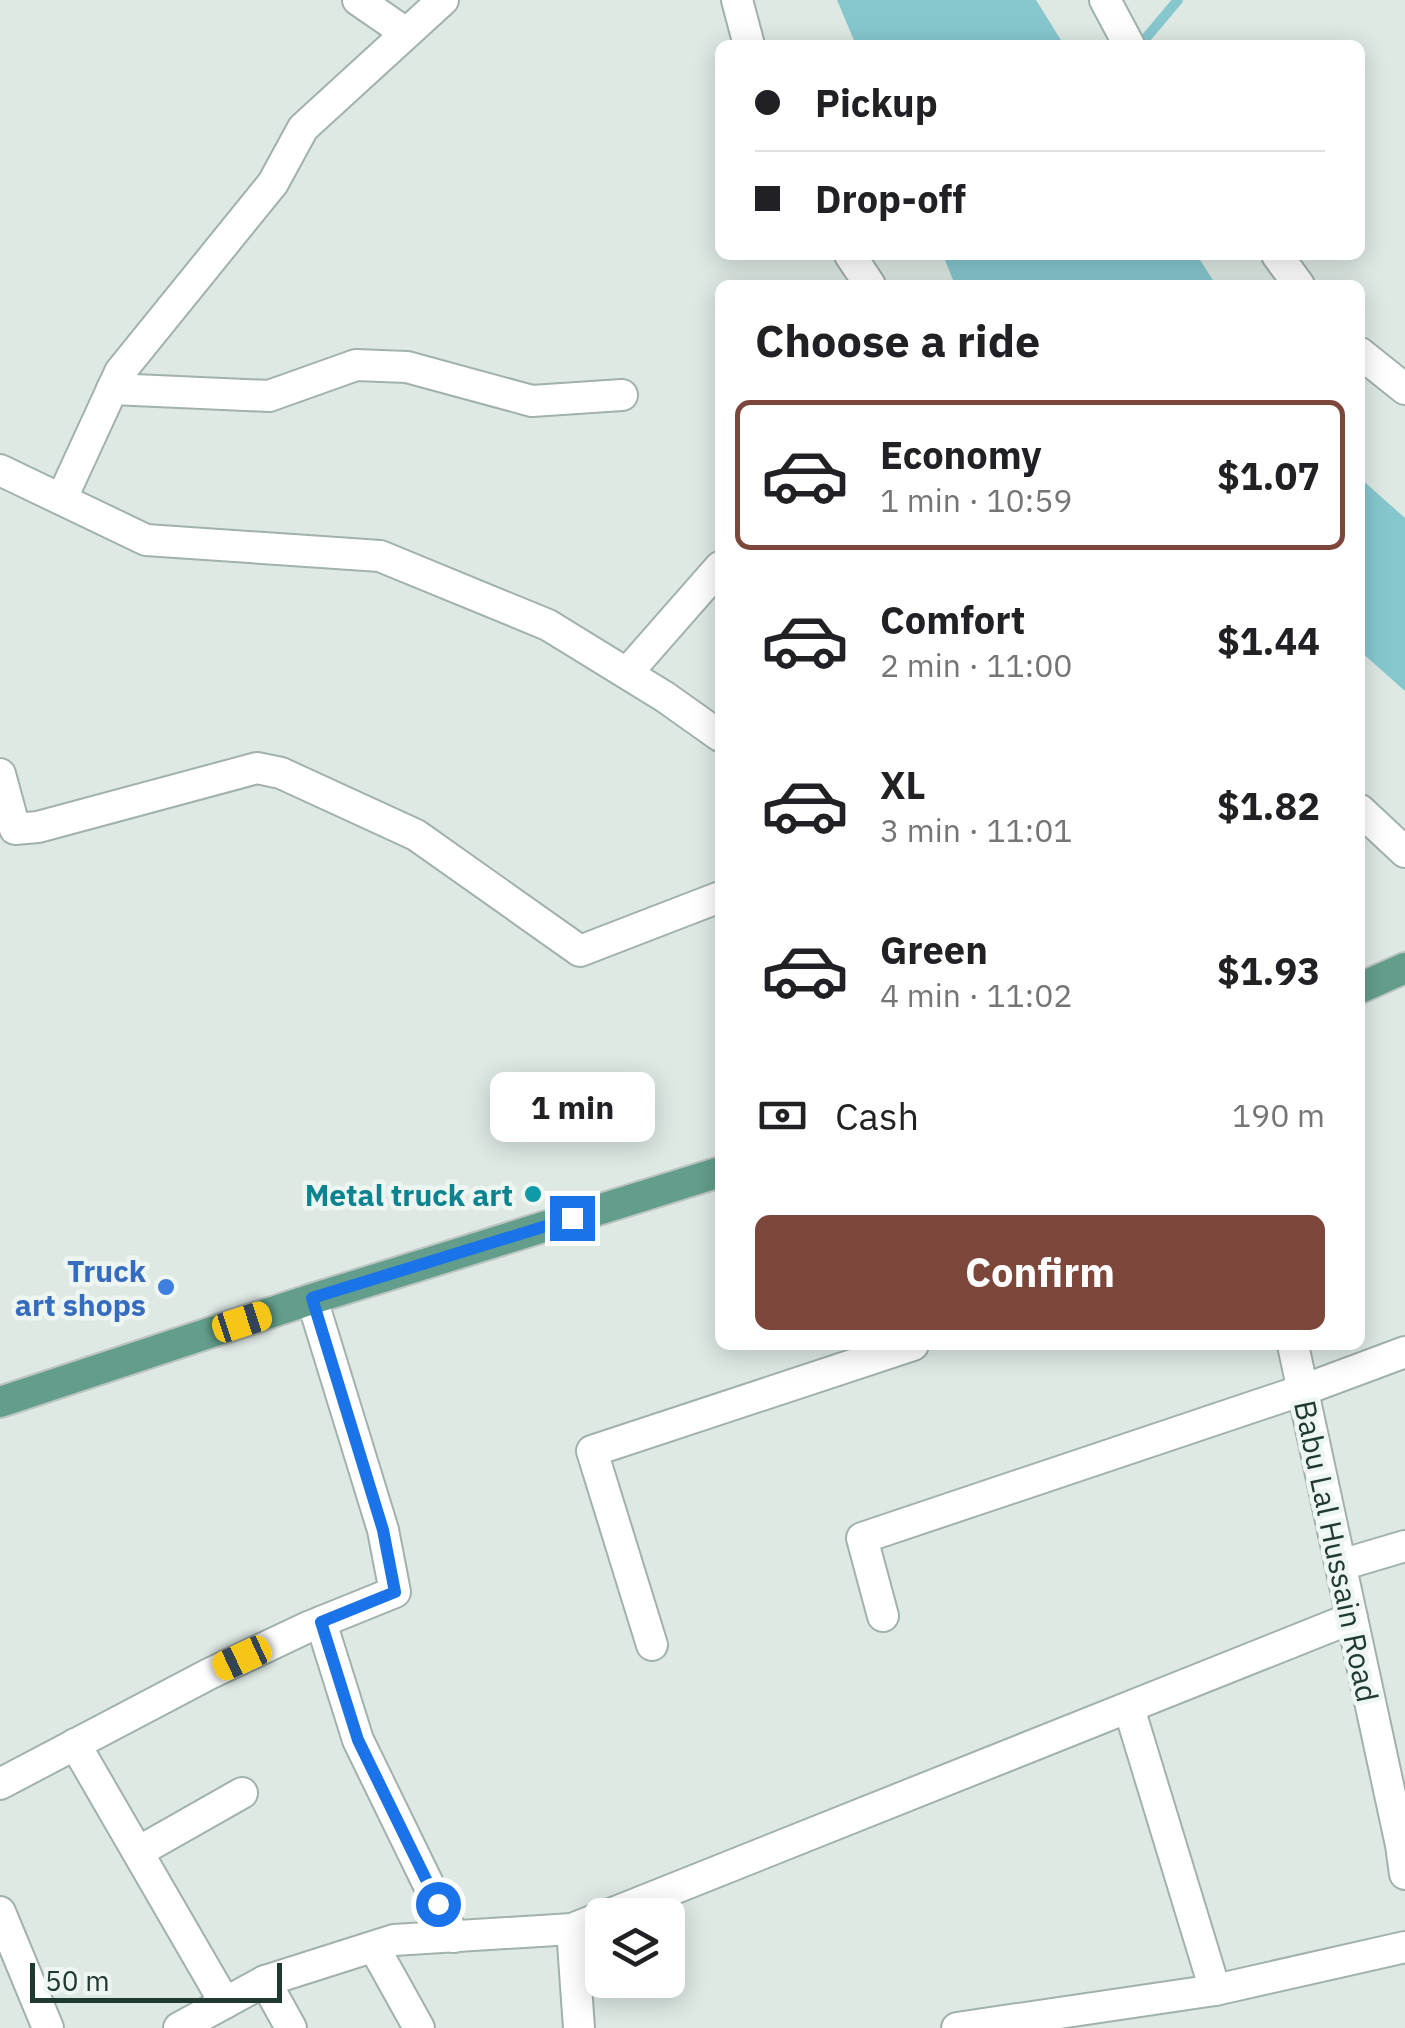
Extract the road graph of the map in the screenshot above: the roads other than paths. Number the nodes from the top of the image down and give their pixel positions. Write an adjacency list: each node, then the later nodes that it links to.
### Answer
1 (358, 0): 5 (street)
2 (442, 0): 5 (street)
3 (737, 0): 6 (street)
4 (1106, 0): 7 (street)
5 (406, 34): 10 (street)
6 (748, 40)
7 (1126, 40)
8 (1365, 356): 9 (street)
9 (1405, 388)
10 (112, 389): 11 (street); 13 (street)
11 (622, 396)
12 (0, 470): 13 (street)
13 (62, 498): 15 (street)
14 (715, 572): 15 (street)
15 (627, 673): 16 (street)
16 (715, 732)
17 (0, 774): 20 (street)
18 (1365, 815): 19 (street)
19 (1405, 852)
20 (715, 899)
21 (1405, 968): 22 (main road)
22 (1365, 986)
23 (715, 1174): 24 (main road)
24 (312, 1298): 29 (main road); 34 (street)
25 (898, 1350): 35 (street)
26 (1294, 1350): 28 (street, Babu Lal Hussain Road)
27 (1405, 1352): 28 (street)
28 (1303, 1390): 31 (street, Babu Lal Hussain Road); 32 (street)
29 (0, 1402)
30 (1405, 1546): 31 (street)
31 (1341, 1565): 33 (street, Babu Lal Hussain Road)
32 (883, 1616)
33 (1352, 1618): 36 (street); 41 (street, Babu Lal Hussain Road)
34 (321, 1622): 37 (street); 46 (street)
35 (652, 1646)
36 (1129, 1708): 42 (street); 50 (street)
37 (75, 1744): 38 (street); 40 (street)
38 (0, 1784)
39 (242, 1793): 40 (street)
40 (138, 1852): 51 (street)
41 (1405, 1872)
42 (650, 1898)
43 (0, 1912): 52 (street)
44 (585, 1924): 45 (street)
45 (572, 1929): 46 (street); 56 (street)
46 (454, 1937): 47 (street)
47 (374, 1947): 49 (street); 55 (street)
48 (1405, 1947): 50 (street)
49 (265, 1982): 51 (street); 54 (street)
50 (1215, 1990): 57 (street)
51 (225, 2003): 53 (street)
52 (48, 2028)
53 (179, 2028)
54 (291, 2028)
55 (419, 2028)
56 (579, 2028)
57 (957, 2028)

